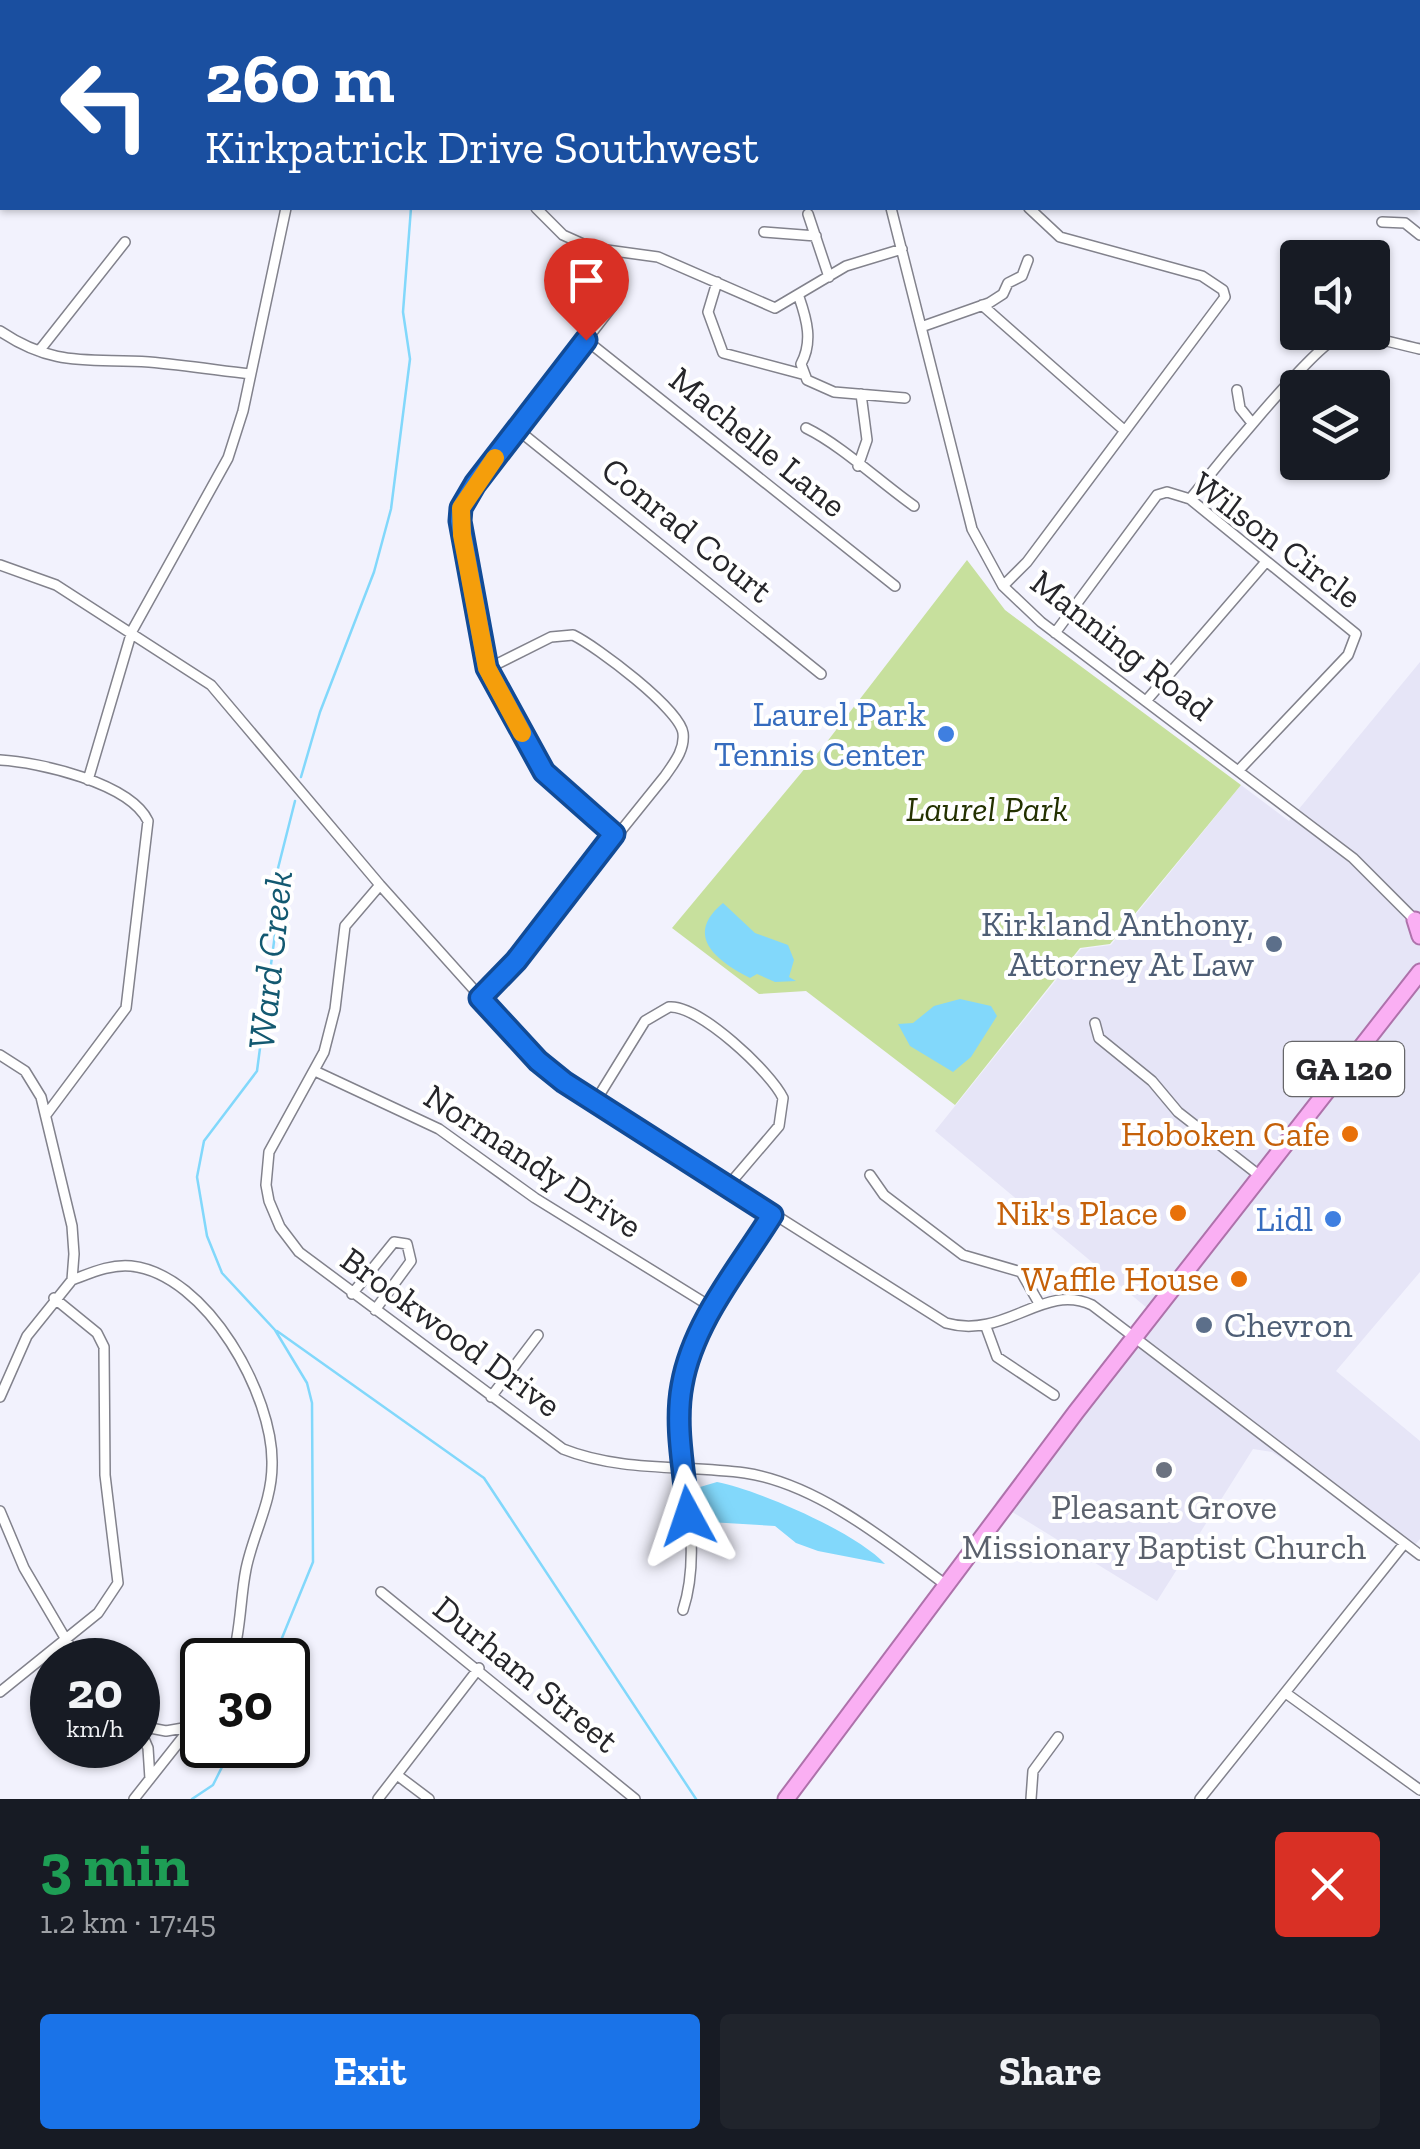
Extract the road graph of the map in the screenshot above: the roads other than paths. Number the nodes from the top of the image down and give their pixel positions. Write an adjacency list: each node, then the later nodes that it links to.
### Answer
1 (286, 210): 25 (street)
2 (538, 210): 14 (street)
3 (892, 210): 11 (street, Manning Road)
4 (1031, 210): 33 (street)
5 (808, 214): 9 (street)
6 (1382, 222): 8 (street)
7 (764, 232): 9 (street)
8 (1420, 234)
9 (816, 236): 13 (street)
10 (125, 242): 24 (street)
11 (902, 250): 13 (street); 18 (street, Manning Road)
12 (1028, 260): 17 (street)
13 (829, 276): 15 (street)
14 (717, 282): 15 (street); 26 (street)
15 (799, 297): 26 (street)
16 (614, 304): 20 (street)
17 (982, 305): 18 (street); 33 (street)
18 (921, 327): 40 (street, Manning Road)
19 (0, 331): 24 (street)
20 (586, 340): 32 (street); 39 (street, Machelle Lane)
21 (1390, 343): 22 (street)
22 (1420, 349)
23 (1317, 350): 30 (street)
24 (39, 351): 25 (street)
25 (250, 374): 41 (street)
26 (802, 374): 28 (street)
27 (1237, 390): 30 (street)
28 (862, 394): 29 (street); 34 (street)
29 (905, 398)
30 (1252, 423): 35 (street)
31 (806, 428): 34 (street)
32 (518, 430): 43 (street); 44 (street, Conrad Court)
33 (1125, 432): 40 (street)
34 (858, 466): 36 (street)
35 (1190, 500): 37 (street, Wilson Circle); 42 (street, Wilson Circle)
36 (914, 506)
37 (1265, 563): 45 (street); 47 (street, Wilson Circle)
38 (0, 565): 41 (street)
39 (895, 586)
40 (1003, 586): 42 (street, Manning Road)
41 (132, 631): 48 (street); 50 (street)
42 (1055, 633): 45 (street, Manning Road)
43 (487, 668): 49 (street); 49 (street)
44 (821, 674)
45 (1146, 701): 47 (street, Manning Road)
46 (0, 760): 48 (street)
47 (1239, 770): 51 (street, Manning Road)
48 (88, 780): 58 (street)
49 (614, 834): 53 (street)
50 (380, 885): 53 (street); 56 (street, Brookwood Drive)
51 (1419, 926)
52 (1420, 972): 60 (highway, GA 120)
53 (480, 998): 57 (street)
54 (1095, 1023): 60 (street)
55 (0, 1055): 58 (street)
56 (317, 1072): 64 (street, Brookwood Drive); 67 (street, Normandy Drive)
57 (595, 1102): 61 (street); 61 (street)
58 (46, 1115): 63 (street)
59 (870, 1176): 66 (street)
60 (1260, 1176): 71 (highway, GA 120)
61 (727, 1187): 62 (street)
62 (772, 1215): 67 (street); 69 (street)
63 (72, 1280): 65 (street); 85 (street)
64 (352, 1294): 68 (street, Brookwood Drive); 68 (street)
65 (54, 1298): 73 (street); 84 (street)
66 (1040, 1305): 69 (street); 71 (street)
67 (713, 1308): 75 (street)
68 (374, 1310): 74 (street, Brookwood Drive)
69 (986, 1327): 72 (street)
70 (538, 1335): 74 (street)
71 (1135, 1336): 78 (street); 80 (highway, GA 120)
72 (1054, 1394)
73 (0, 1397)
74 (491, 1397): 75 (street, Brookwood Drive)
75 (684, 1467): 80 (street, Brookwood Drive); 82 (street)
76 (0, 1511): 77 (street)
77 (2, 1526): 83 (street)
78 (1404, 1544): 79 (street); 89 (street)
79 (1420, 1555)
80 (946, 1585): 100 (highway, GA 120)
81 (382, 1592): 87 (street, Durham Street)
82 (682, 1610)
83 (63, 1638)
84 (66, 1638)
85 (235, 1638)
86 (30, 1668): 88 (street)
87 (480, 1668): 93 (street); 99 (street, Durham Street)
88 (0, 1692)
89 (1287, 1694): 95 (street); 102 (street)
90 (1058, 1737): 101 (street)
91 (180, 1740): 94 (street)
92 (149, 1768): 94 (street)
93 (397, 1775): 97 (street); 98 (street)
94 (150, 1779): 96 (street)
95 (1420, 1790)
96 (134, 1799)
97 (378, 1799)
98 (429, 1799)
99 (635, 1799)
100 (786, 1799)
101 (1032, 1799)
102 (1200, 1799)

